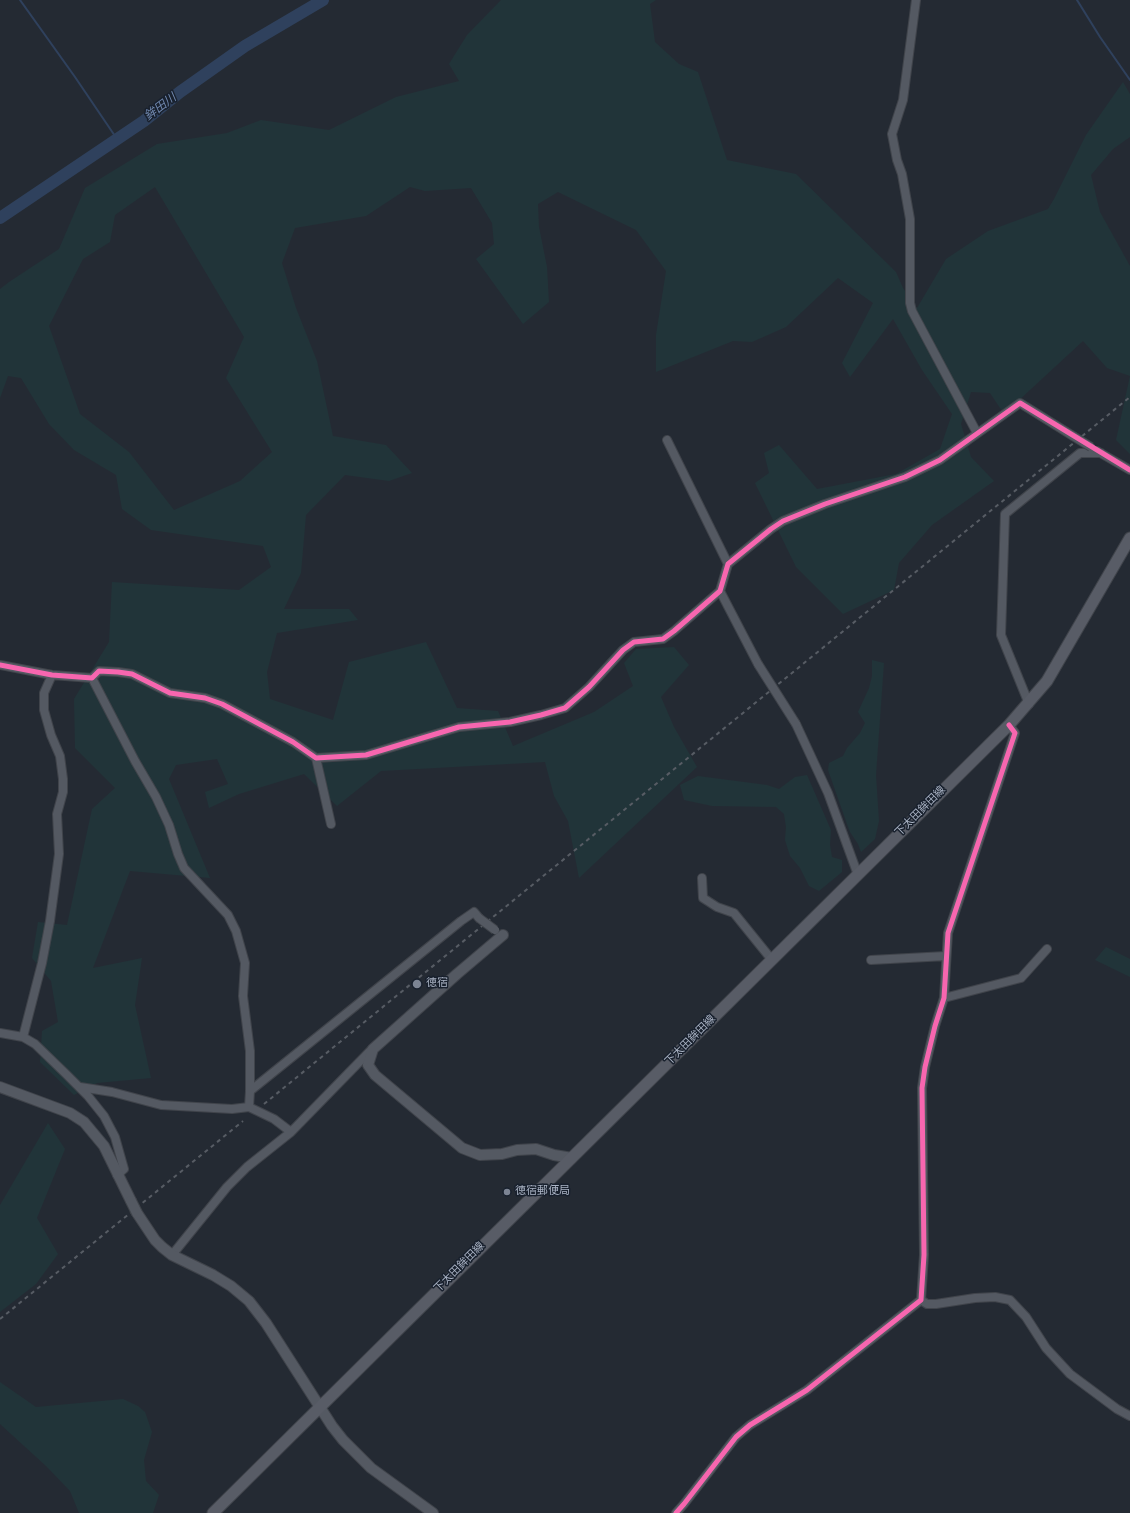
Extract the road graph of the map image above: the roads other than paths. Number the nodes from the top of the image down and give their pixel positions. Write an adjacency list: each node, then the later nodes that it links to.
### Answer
1 (916, 0): 2 (street)
2 (977, 433): 4 (street, bridge); 7 (street)
3 (667, 440): 7 (street)
4 (1101, 452): 5 (street); 12 (street)
5 (1130, 470)
6 (1129, 541): 12 (main road, 下太田鉾田線)
7 (728, 564): 8 (street)
8 (720, 591): 14 (street); 16 (street, bridge)
9 (0, 665): 10 (street)
10 (52, 675): 11 (street); 25 (street)
11 (92, 678): 14 (street); 29 (street)
12 (1029, 704): 13 (main road, 下太田鉾田線)
13 (1010, 724): 16 (main road, 下太田鉾田線); 20 (street)
14 (316, 758): 15 (street)
15 (331, 824)
16 (858, 875): 21 (main road, 下太田鉾田線)
17 (702, 878): 21 (street)
18 (499, 933): 26 (street); 29 (street, bridge)
19 (1047, 949): 23 (street)
20 (946, 956): 22 (street); 23 (street)
21 (772, 960): 32 (main road, 下太田鉾田線)
22 (871, 960)
23 (944, 998): 35 (street)
24 (0, 1033): 25 (street)
25 (23, 1037): 28 (street)
26 (373, 1049): 31 (street); 32 (street)
27 (0, 1086): 33 (street)
28 (80, 1087): 30 (street); 33 (street)
29 (250, 1090): 30 (street)
30 (249, 1107): 31 (street)
31 (291, 1132): 34 (street)
32 (572, 1158): 36 (main road, 下太田鉾田線)
33 (117, 1174): 34 (street, bridge)
34 (172, 1255): 36 (street)
35 (921, 1300): 37 (street); 40 (street)
36 (320, 1407): 38 (main road, 下太田鉾田線); 39 (street)
37 (1130, 1416)
38 (213, 1513)
39 (433, 1513)
40 (676, 1513)

